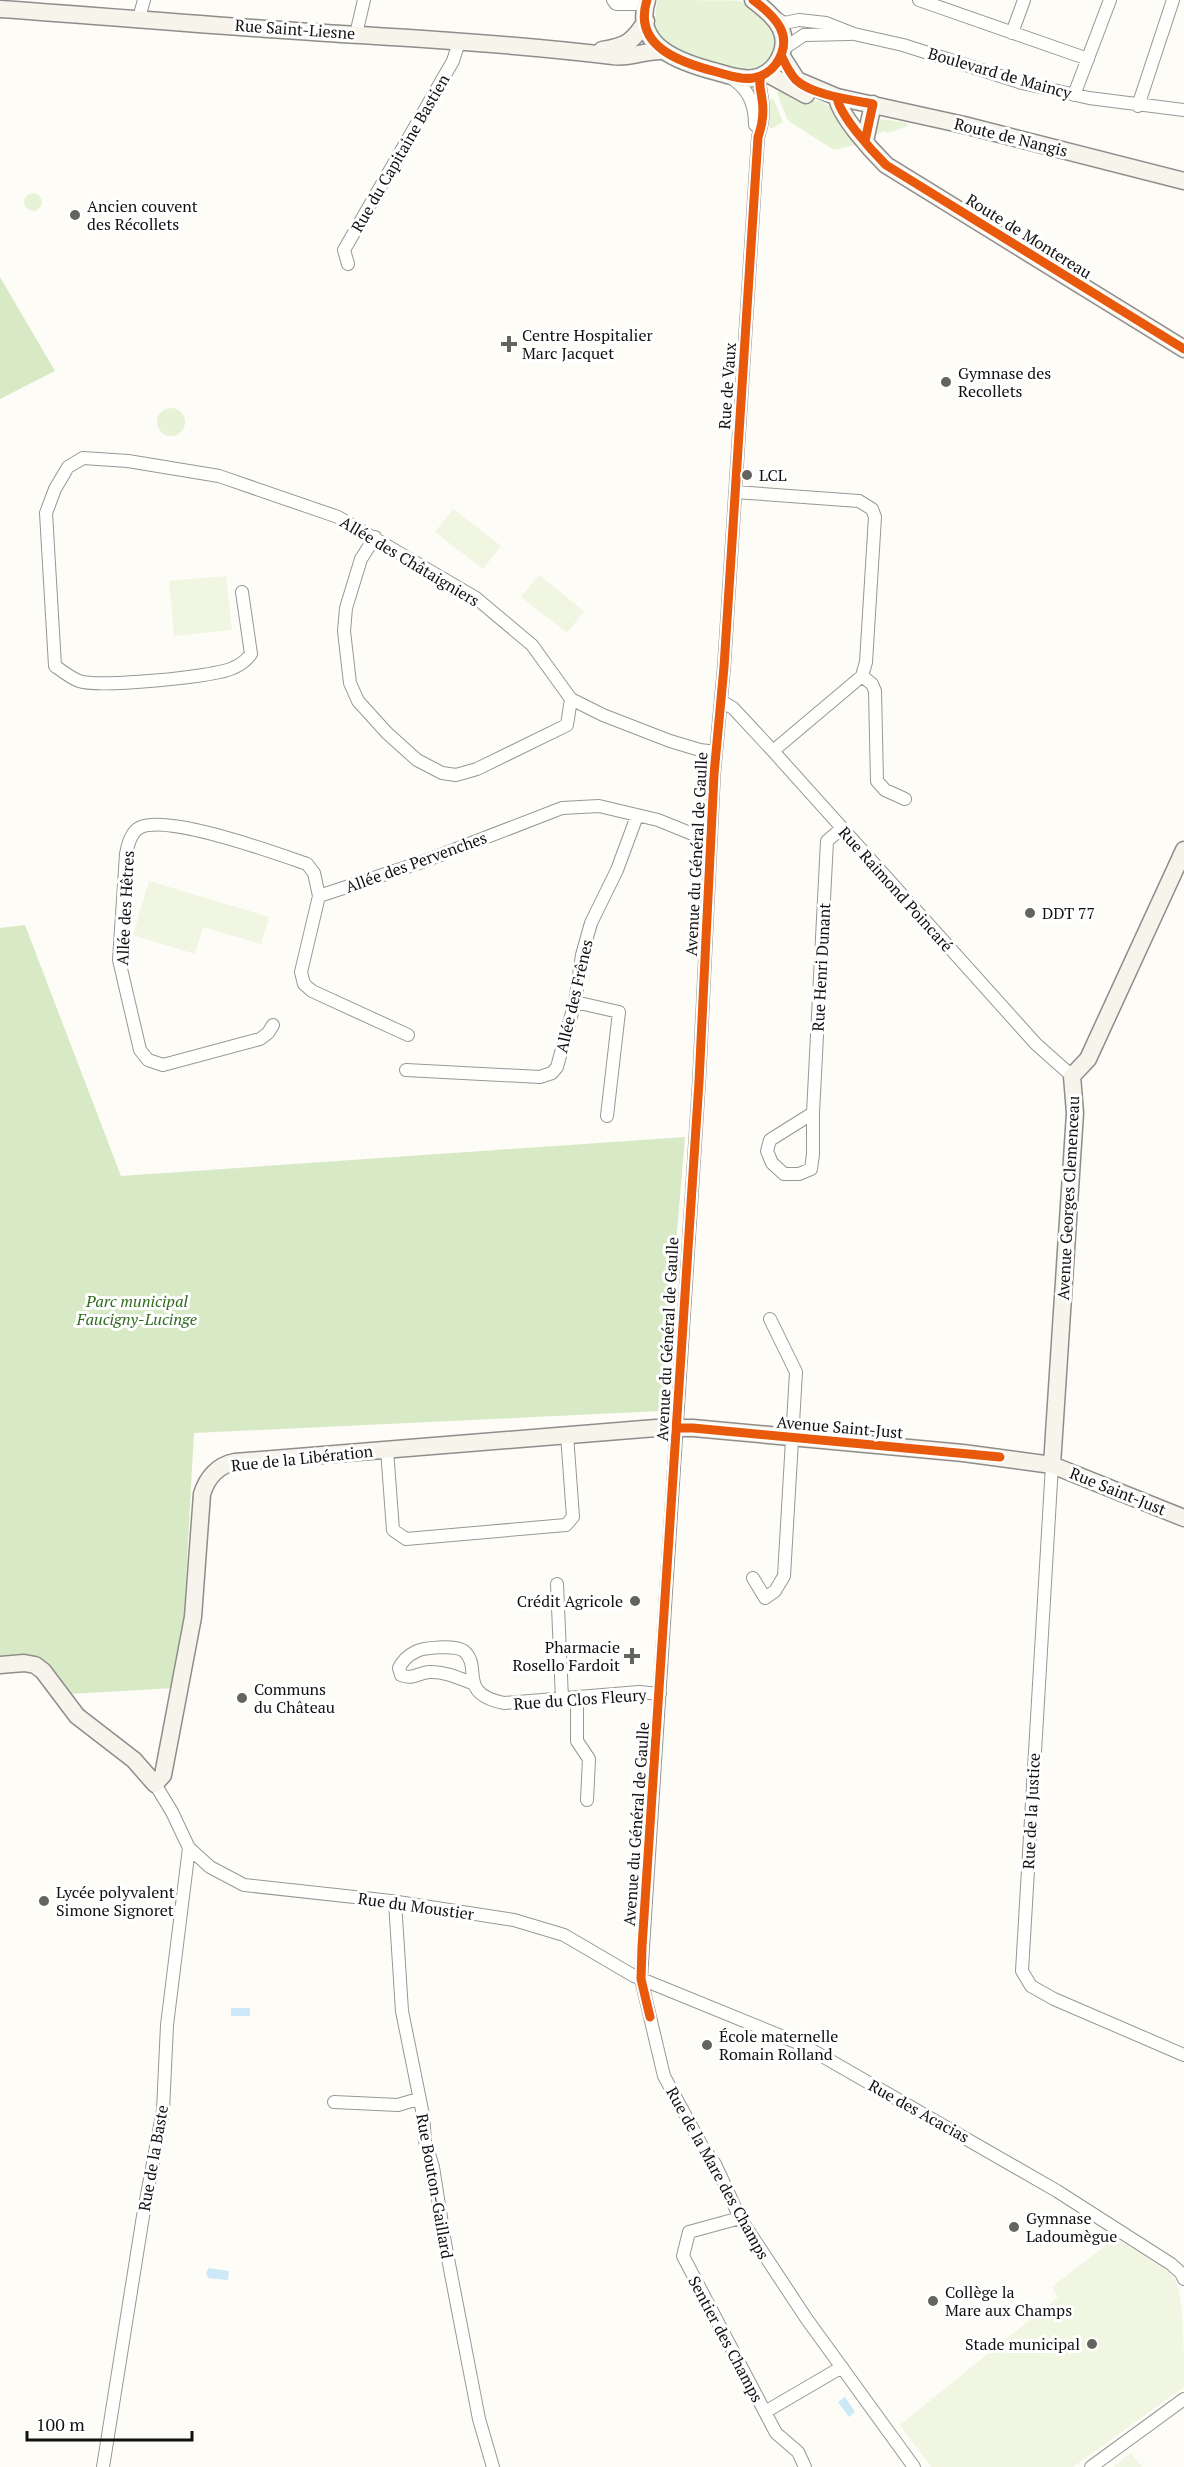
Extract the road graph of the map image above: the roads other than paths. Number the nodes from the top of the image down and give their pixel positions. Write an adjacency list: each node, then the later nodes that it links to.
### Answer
1 (144, 0): 12 (street)
2 (364, 0): 14 (street)
3 (613, 0): 9 (street)
4 (1024, 0): 13 (street)
5 (1110, 0): 20 (street)
6 (1173, 0): 26 (street)
7 (756, 1): 11 (street)
8 (925, 1): 13 (street)
9 (646, 8): 17 (street); 18 (street, Rue Saint-Liesne)
10 (0, 9): 12 (street, Rue Saint-Liesne)
11 (772, 15): 15 (street, Boulevard de Maincy); 19 (street, Route de Nangis)
12 (139, 18): 14 (street, Rue Saint-Liesne)
13 (1012, 33): 20 (street)
14 (356, 34): 16 (street, Rue Saint-Liesne)
15 (854, 34): 19 (street, Boulevard de Maincy); 23 (street, Boulevard de Maincy)
16 (459, 42): 18 (street, Rue Saint-Liesne); 31 (street, Rue du Capitaine Bastien)
17 (662, 51): 18 (street, Rue Saint-Liesne); 21 (street)
18 (590, 52)
19 (782, 52): 22 (street); 24 (street, Route de Nangis)
20 (1088, 59): 23 (street)
21 (726, 74): 22 (street); 28 (street, Rue de Vaux)
22 (763, 74): 24 (street, Route de Nangis); 28 (street, Rue de Vaux)
23 (1074, 94): 26 (street, Boulevard de Maincy)
24 (837, 97): 25 (street, Route de Nangis); 29 (street, Route de Montereau)
25 (873, 104): 29 (street); 30 (street, Route de Nangis)
26 (1138, 106): 27 (street, Boulevard de Maincy)
27 (1184, 110)
28 (758, 137): 33 (street, Rue de Vaux)
29 (865, 141): 32 (street, Route de Montereau)
30 (1184, 181)
31 (348, 264)
32 (1184, 349)
33 (735, 492): 36 (street); 38 (street, Rue de Vaux)
34 (375, 537): 35 (street, Allée des Châtaigniers); 37 (street, Allée des Châtaigniers); 37 (street)
35 (242, 592)
36 (862, 676): 39 (street); 41 (street)
37 (571, 699): 40 (street, Allée des Châtaigniers)
38 (722, 700): 39 (street, Rue Raimond Poincaré); 40 (street, Avenue du Général de Gaulle)
39 (773, 751): 43 (street, Rue Raimond Poincaré)
40 (717, 752): 44 (street, Avenue du Général de Gaulle)
41 (905, 799)
42 (637, 816): 44 (street, Allée des Pervenches); 46 (street, Allée des Pervenches); 47 (street, Allée des Frênes)
43 (842, 828): 51 (street, Rue Raimond Poincaré); 52 (street, Rue Henri Dunant)
44 (711, 835): 55 (street, Avenue du Général de Gaulle)
45 (1184, 850): 51 (street, Avenue Georges Clemenceau)
46 (319, 896): 48 (street, Allée des Hêtres); 49 (street)
47 (575, 1002): 50 (street, Allée des Frênes); 53 (street)
48 (273, 1025)
49 (408, 1035)
50 (406, 1070)
51 (1072, 1076): 59 (street, Avenue Georges Clemenceau)
52 (813, 1113): 52 (street, Rue Henri Dunant)
53 (607, 1116)
54 (770, 1319): 57 (street)
55 (676, 1428): 56 (street, Rue de la Libération); 57 (street, Avenue Saint-Just); 65 (street, Avenue du Général de Gaulle)
56 (567, 1435): 58 (street, Rue de la Libération); 58 (street)
57 (792, 1437): 59 (street, Avenue Saint-Just); 61 (street)
58 (387, 1450): 68 (street, Rue de la Libération)
59 (1052, 1465): 60 (street, Rue Saint-Just); 73 (street, Rue de la Justice)
60 (1184, 1518)
61 (753, 1578)
62 (557, 1584): 67 (street)
63 (0, 1665): 68 (street)
64 (472, 1683): 64 (street, Rue du Clos Fleury); 67 (street, Rue du Clos Fleury)
65 (660, 1694): 66 (street, Rue du Clos Fleury); 72 (street, Avenue du Général de Gaulle)
66 (577, 1698): 67 (street, Rue du Clos Fleury); 69 (street)
67 (562, 1699)
68 (155, 1784): 70 (street)
69 (587, 1800)
70 (189, 1848): 71 (street, Rue du Moustier); 81 (street, Rue de la Baste)
71 (395, 1902): 72 (street, Rue du Moustier); 74 (street, Rue Bouton-Gaillard)
72 (641, 1979): 76 (street, Rue de la Mare des Champs); 77 (street, Rue des Acacias)
73 (1184, 2055)
74 (418, 2099): 75 (street); 82 (street, Rue Bouton-Gaillard)
75 (334, 2102)
76 (740, 2218): 78 (street, Rue de la Mare des Champs); 80 (street, Sentier des Champs)
77 (1183, 2276)
78 (842, 2367): 80 (street, Sentier des Champs); 84 (street, Rue de la Mare des Champs)
79 (1184, 2399): 85 (street)
80 (765, 2412): 83 (street)
81 (103, 2467)
82 (493, 2467)
83 (805, 2467)
84 (914, 2467)
85 (1091, 2467)

